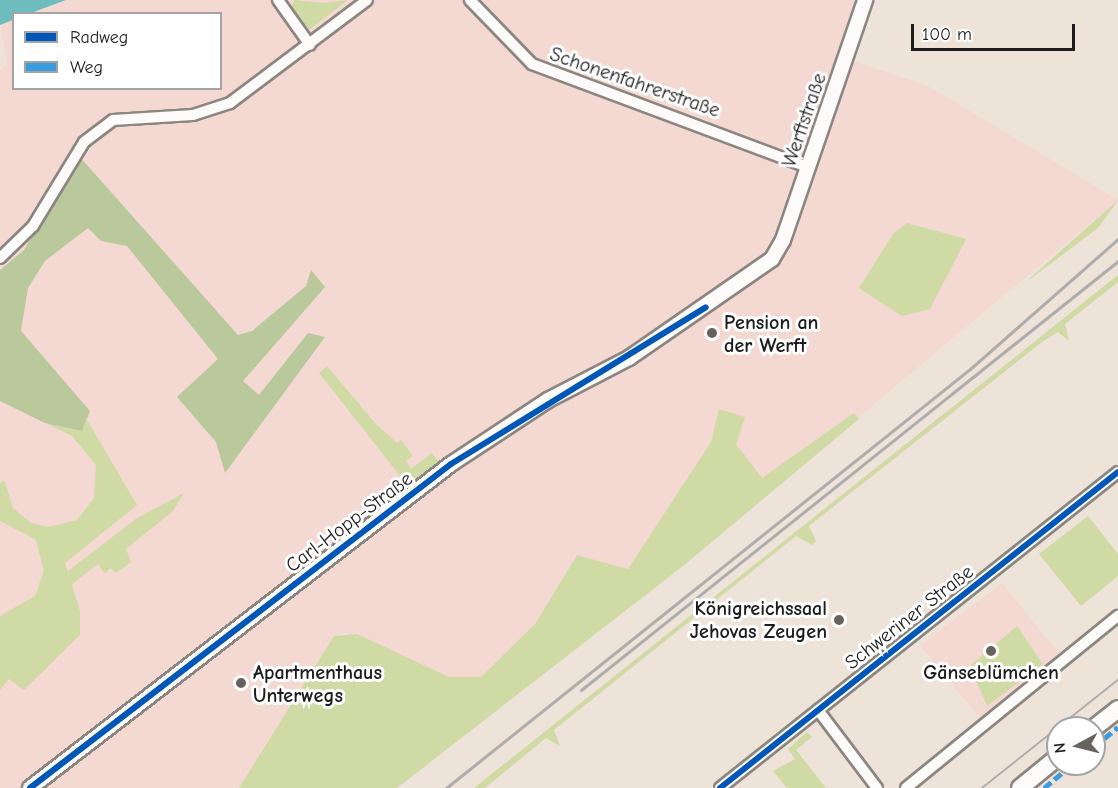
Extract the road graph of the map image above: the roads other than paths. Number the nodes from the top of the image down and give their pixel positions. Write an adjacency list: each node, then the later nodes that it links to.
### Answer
1 (278, 0): 5 (street)
2 (367, 0): 5 (street)
3 (470, 0): 6 (street, Schonenfahrerstraße)
4 (865, 0): 6 (street, Werftstraße)
5 (310, 45): 8 (street)
6 (808, 167): 7 (street, Werftstraße)
7 (778, 252): 15 (street, Carl-Hopp-Straße)
8 (0, 258)
9 (1118, 472): 12 (street, Schweriner Straße)
10 (1118, 616): 18 (street)
11 (1118, 709): 13 (main road)
12 (818, 710): 16 (street, Schweriner Straße); 17 (street)
13 (1106, 718)
14 (1046, 767): 19 (main road)
15 (30, 788)
16 (720, 788)
17 (877, 788)
18 (906, 788)
19 (1020, 788)

